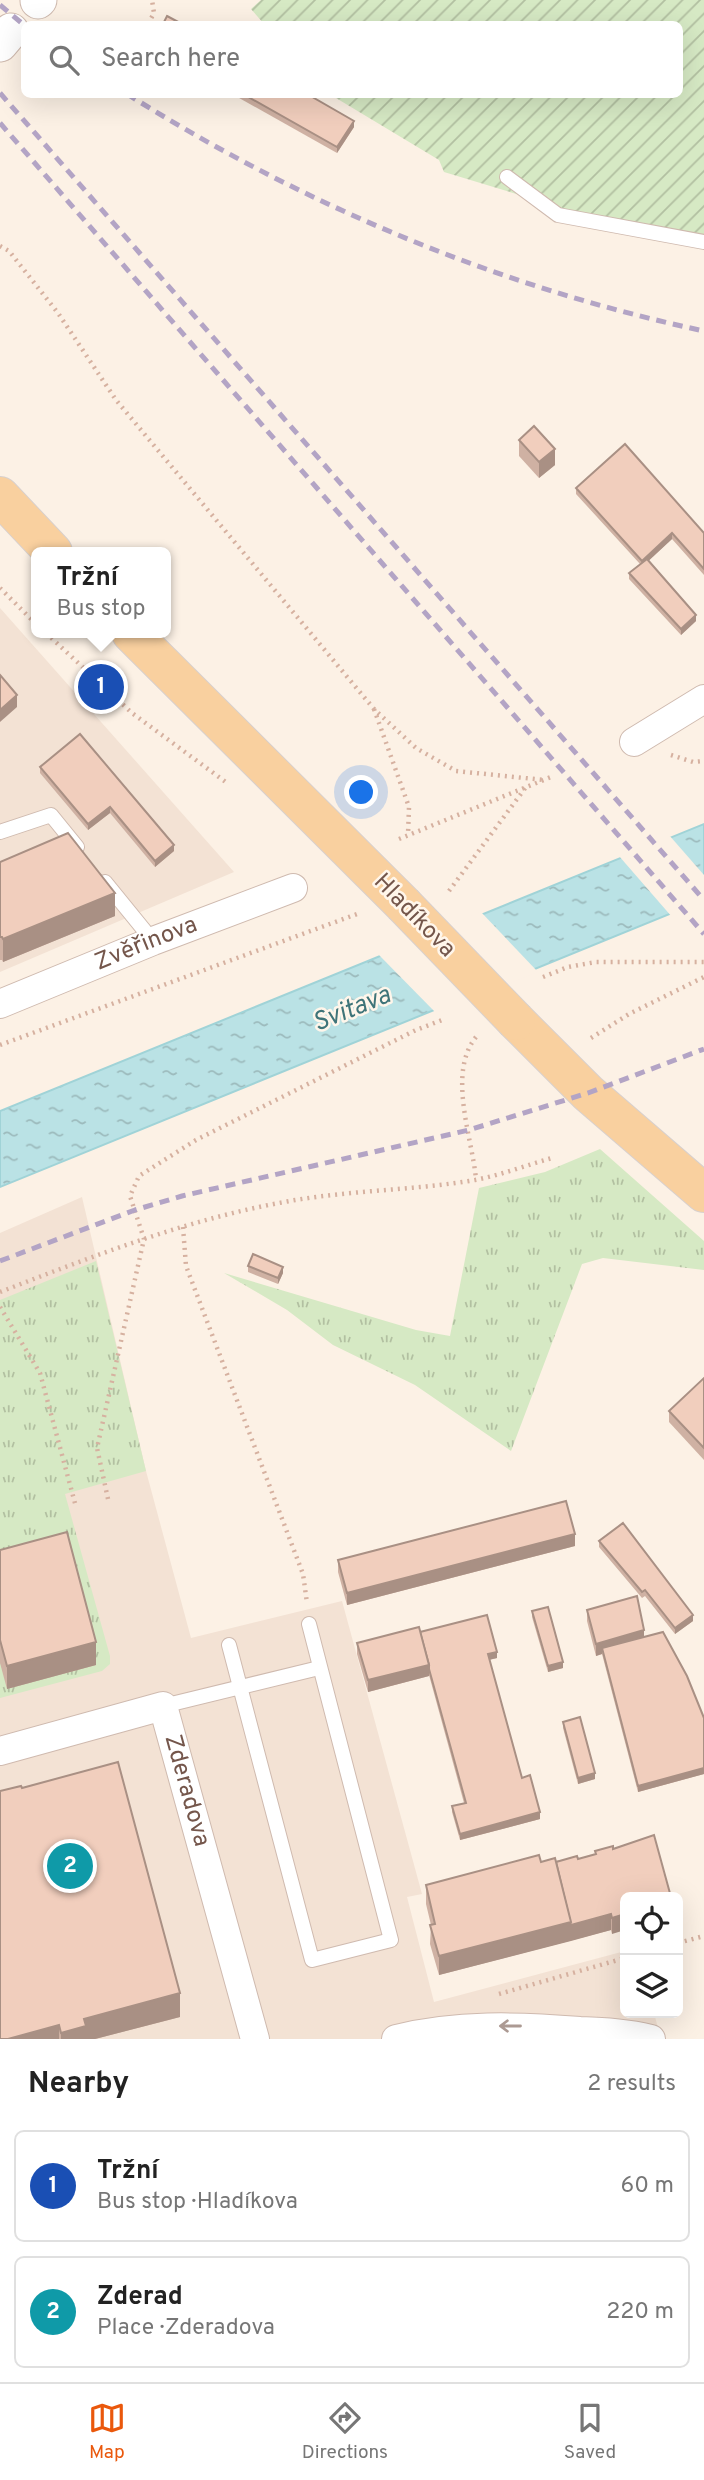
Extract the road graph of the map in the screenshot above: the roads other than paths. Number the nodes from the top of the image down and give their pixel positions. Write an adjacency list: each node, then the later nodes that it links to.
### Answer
1 (507, 177): 2 (lane)
2 (704, 242)
3 (0, 496): 4 (main road)
4 (49, 547)
5 (136, 638): 12 (main road, Hladíkova, bridge)
6 (704, 699): 7 (street)
7 (634, 742)
8 (0, 832): 10 (lane)
9 (293, 888): 10 (street, Zvěřinova)
10 (153, 941): 11 (street, Zvěřinova)
11 (0, 1004)
12 (704, 1193)
13 (309, 1624): 15 (lane)
14 (229, 1646): 16 (lane)
15 (319, 1668): 16 (lane); 16 (lane)
16 (240, 1688): 17 (lane)
17 (163, 1706): 18 (street, Zderadova); 19 (street, Zderadova)
18 (0, 1751)
19 (255, 2039)
20 (396, 2039): 21 (street, one-way to 20)
21 (651, 2039)

